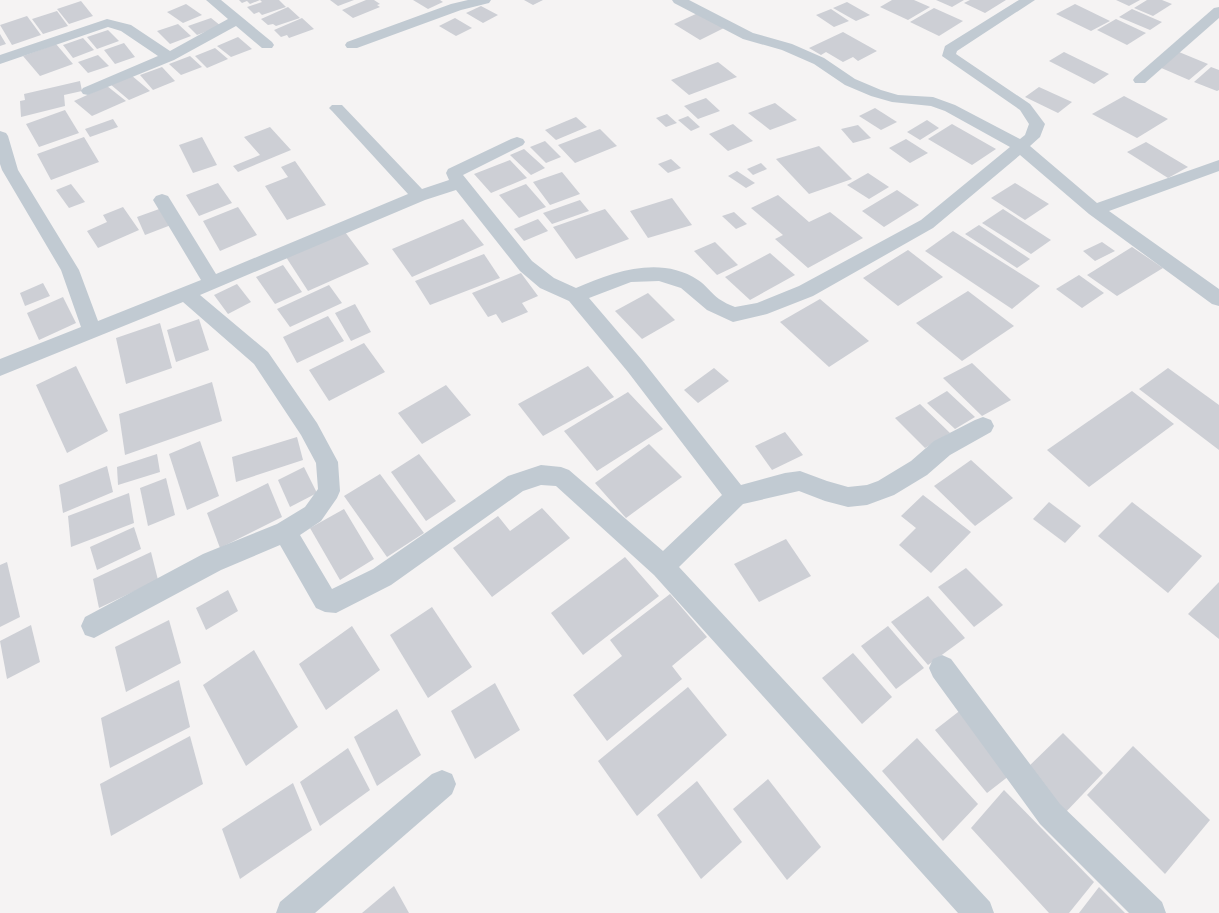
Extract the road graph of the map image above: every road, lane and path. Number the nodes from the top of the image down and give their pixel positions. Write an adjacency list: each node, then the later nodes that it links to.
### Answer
1 (213, 0): 6 (street)
2 (484, 0): 8 (street)
3 (679, 0): 16 (street)
4 (1028, 0): 16 (street)
5 (1219, 11): 11 (street)
6 (237, 20): 7 (street); 9 (street)
7 (267, 45)
8 (352, 45)
9 (169, 57): 10 (street); 12 (street)
10 (0, 60)
11 (1140, 80)
12 (88, 92)
13 (337, 108): 19 (street)
14 (0, 136): 26 (street)
15 (517, 142): 18 (street)
16 (1020, 146): 21 (street); 24 (street)
17 (1219, 165): 21 (street)
18 (459, 183): 19 (street); 24 (street)
19 (419, 196): 22 (street)
20 (162, 200): 22 (street)
21 (1095, 210): 25 (street)
22 (212, 283): 23 (street)
23 (185, 293): 26 (street); 30 (street)
24 (576, 296): 29 (street)
25 (1219, 299)
26 (92, 330): 27 (street)
27 (0, 368)
28 (983, 426): 29 (street)
29 (736, 496): 31 (street)
30 (285, 532): 31 (street); 32 (street)
31 (663, 567): 36 (street)
32 (94, 626)
33 (942, 668): 37 (street)
34 (442, 784): 35 (street)
35 (290, 913)
36 (979, 913)
37 (1151, 913)

